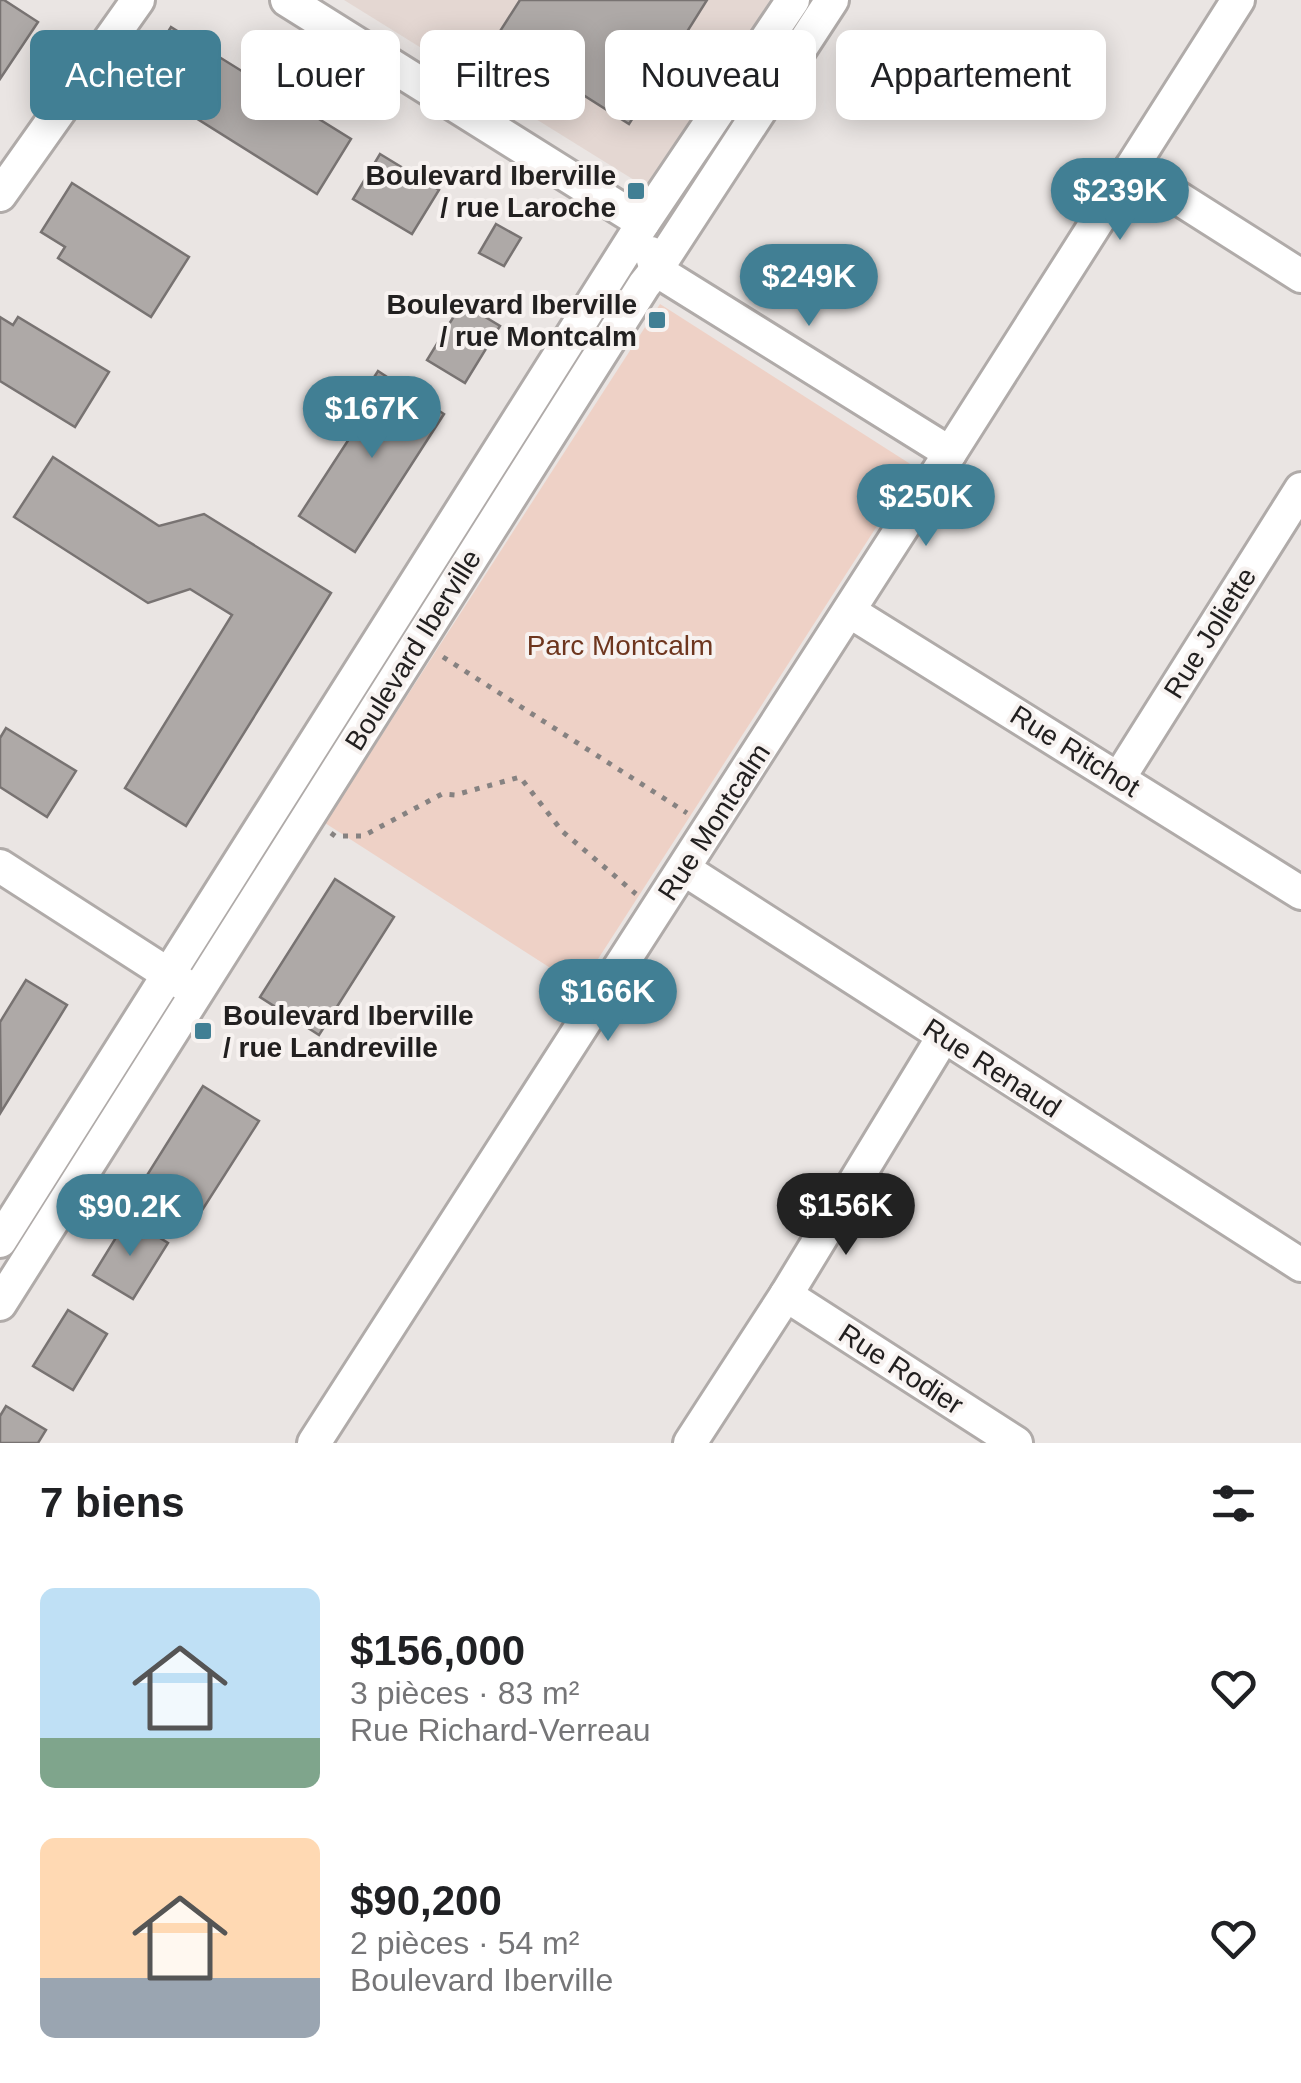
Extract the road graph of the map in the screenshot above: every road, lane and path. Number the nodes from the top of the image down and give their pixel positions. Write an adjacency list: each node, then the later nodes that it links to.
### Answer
1 (138, 0): 7 (street)
2 (287, 0): 8 (street)
3 (793, 0): 8 (street, Boulevard Iberville)
4 (832, 0): 9 (street, Boulevard Iberville)
5 (1238, 0): 6 (street, Rue Montcalm)
6 (1131, 168): 10 (street); 11 (street, Rue Montcalm)
7 (0, 195)
8 (644, 223): 9 (street); 22 (street, Boulevard Iberville)
9 (656, 270): 11 (street); 14 (street, Boulevard Iberville)
10 (1301, 276)
11 (950, 453): 13 (street, Rue Montcalm)
12 (1301, 489): 15 (street, Rue Joliette)
13 (849, 611): 15 (street, Rue Ritchot); 17 (street, Rue Montcalm)
14 (418, 642): 16 (street, Boulevard Iberville); 17 (path)
15 (1119, 778): 20 (street, Rue Ritchot)
16 (308, 817): 21 (path); 22 (street, Boulevard Iberville)
17 (710, 828): 19 (street, Rue Montcalm)
18 (0, 866): 22 (street)
19 (684, 869): 21 (street, Rue Montcalm); 23 (street, Rue Renaud)
20 (1301, 893)
21 (656, 912): 28 (street, Rue Montcalm)
22 (183, 984): 24 (street, Boulevard Iberville); 27 (street, Boulevard Iberville)
23 (943, 1037): 25 (street, Rue Renaud); 26 (street)
24 (0, 1241)
25 (1301, 1264)
26 (786, 1296): 29 (street); 30 (street, Rue Rodier)
27 (0, 1304)
28 (314, 1443)
29 (690, 1443)
30 (1016, 1443)

